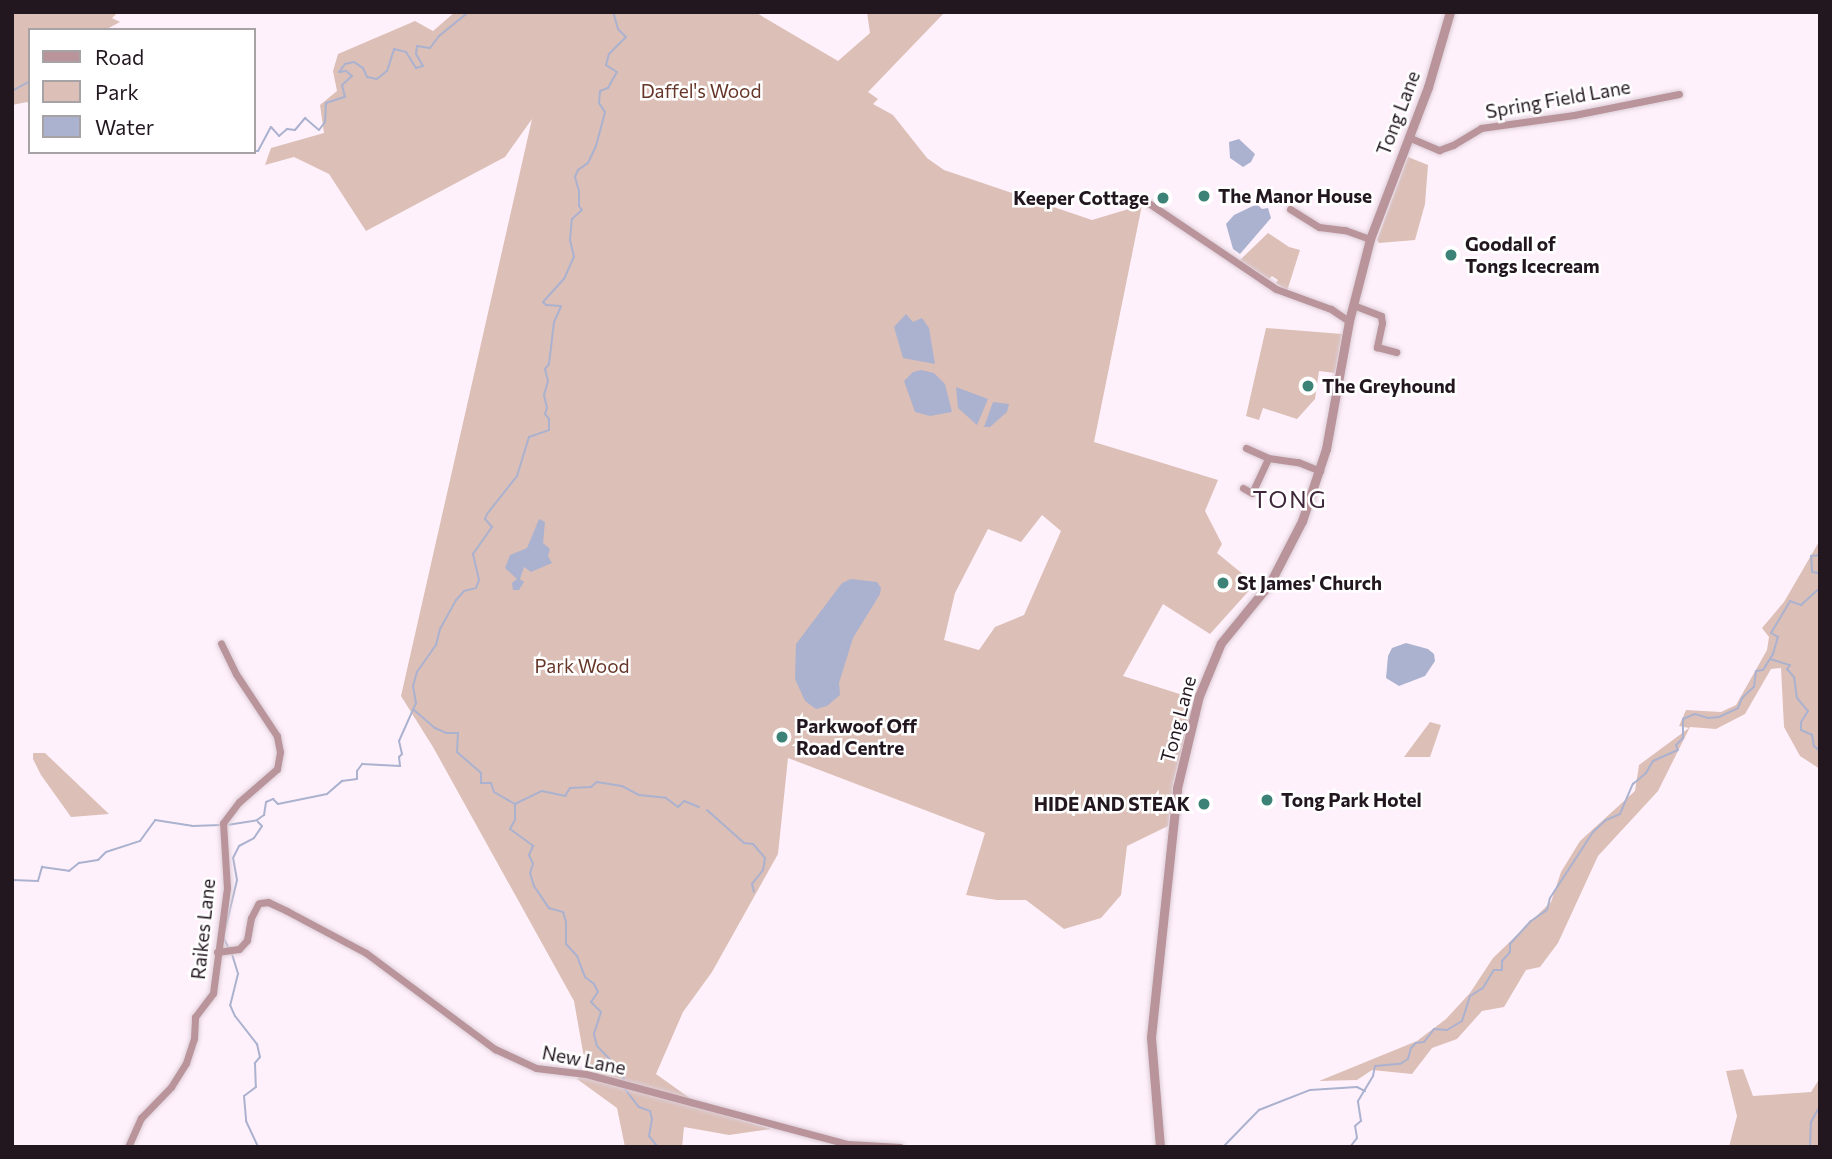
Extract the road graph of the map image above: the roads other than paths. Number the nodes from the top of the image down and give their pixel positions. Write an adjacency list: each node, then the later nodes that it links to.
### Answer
1 (1450, 12): 3 (street, Tong Lane)
2 (1679, 94): 3 (street, Spring Field Lane)
3 (1408, 137): 6 (street, Tong Lane)
4 (1150, 204): 8 (street)
5 (1290, 209): 6 (street)
6 (1370, 239): 7 (street, Tong Lane)
7 (1353, 305): 8 (street, Tong Lane); 9 (street)
8 (1349, 321): 12 (street, Tong Lane)
9 (1396, 352)
10 (1246, 449): 11 (street)
11 (1268, 458): 12 (street); 13 (street)
12 (1320, 471): 18 (street, Tong Lane)
13 (1243, 488)
14 (221, 643): 15 (street, Raikes Lane)
15 (217, 953): 16 (street, Raikes Lane); 17 (street, New Lane)
16 (128, 1147)
17 (900, 1147)
18 (1160, 1147)

